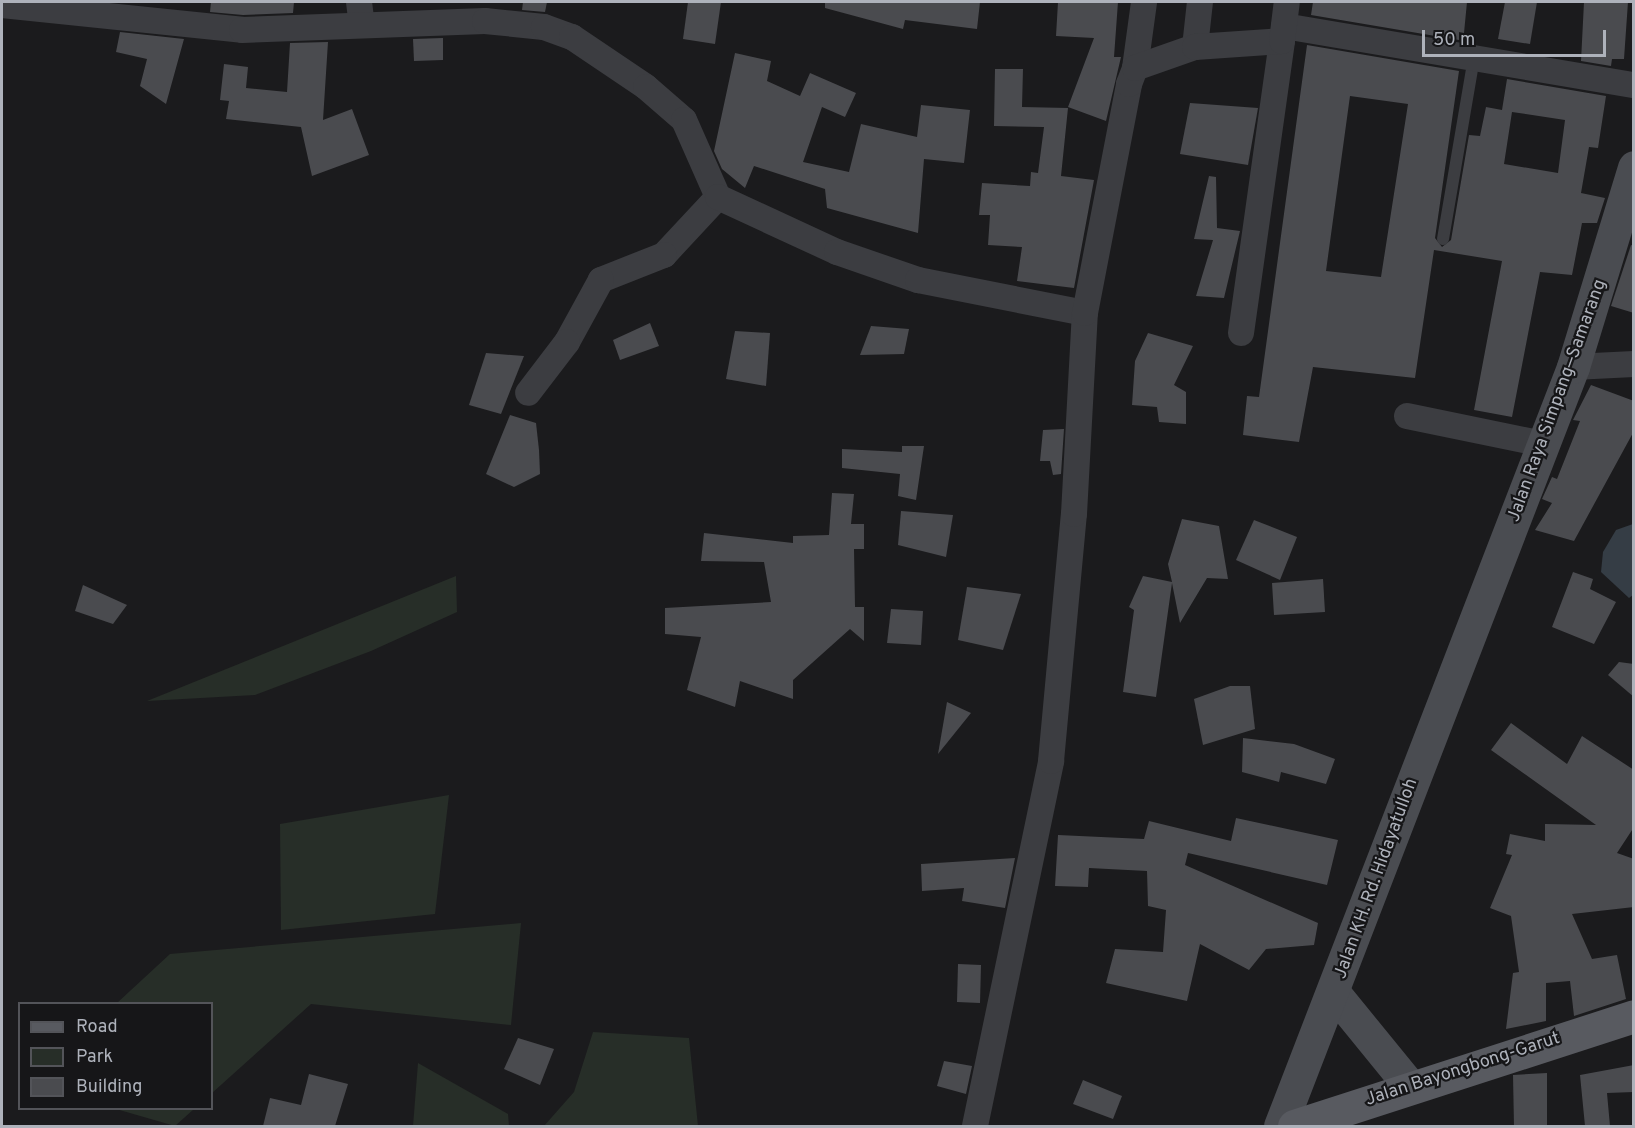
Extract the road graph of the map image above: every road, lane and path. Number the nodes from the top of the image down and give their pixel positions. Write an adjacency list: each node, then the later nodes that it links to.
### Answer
1 (1144, 2): 8 (street)
2 (1200, 2): 6 (street)
3 (2, 5): 4 (street)
4 (361, 14): 11 (street)
5 (1284, 23): 6 (street); 7 (street); 14 (street)
6 (1195, 47): 8 (street)
7 (1474, 58): 9 (street); 12 (lane)
8 (1135, 68): 13 (street)
9 (1634, 85)
10 (1634, 167): 16 (main road, Jalan Raya Simpang—Samarang)
11 (718, 197): 13 (street); 17 (street)
12 (1443, 239)
13 (1084, 313): 24 (street)
14 (1241, 333)
15 (1634, 364): 16 (street)
16 (1574, 367): 19 (main road, Jalan Raya Simpang—Samarang)
17 (528, 393)
18 (1407, 416): 19 (street)
19 (1543, 444): 20 (main road, Jalan Raya Simpang—Samarang)
20 (1471, 631): 21 (main road, Jalan KH. Rd. Hidayatulloh)
21 (1334, 993): 23 (main road); 25 (main road, Jalan KH. Rd. Hidayatulloh)
22 (1634, 1016): 23 (main road, Jalan Bayongbong-Garut)
23 (1409, 1085): 26 (main road, Jalan Bayongbong-Garut)
24 (975, 1126)
25 (1280, 1126)
26 (1294, 1126)

